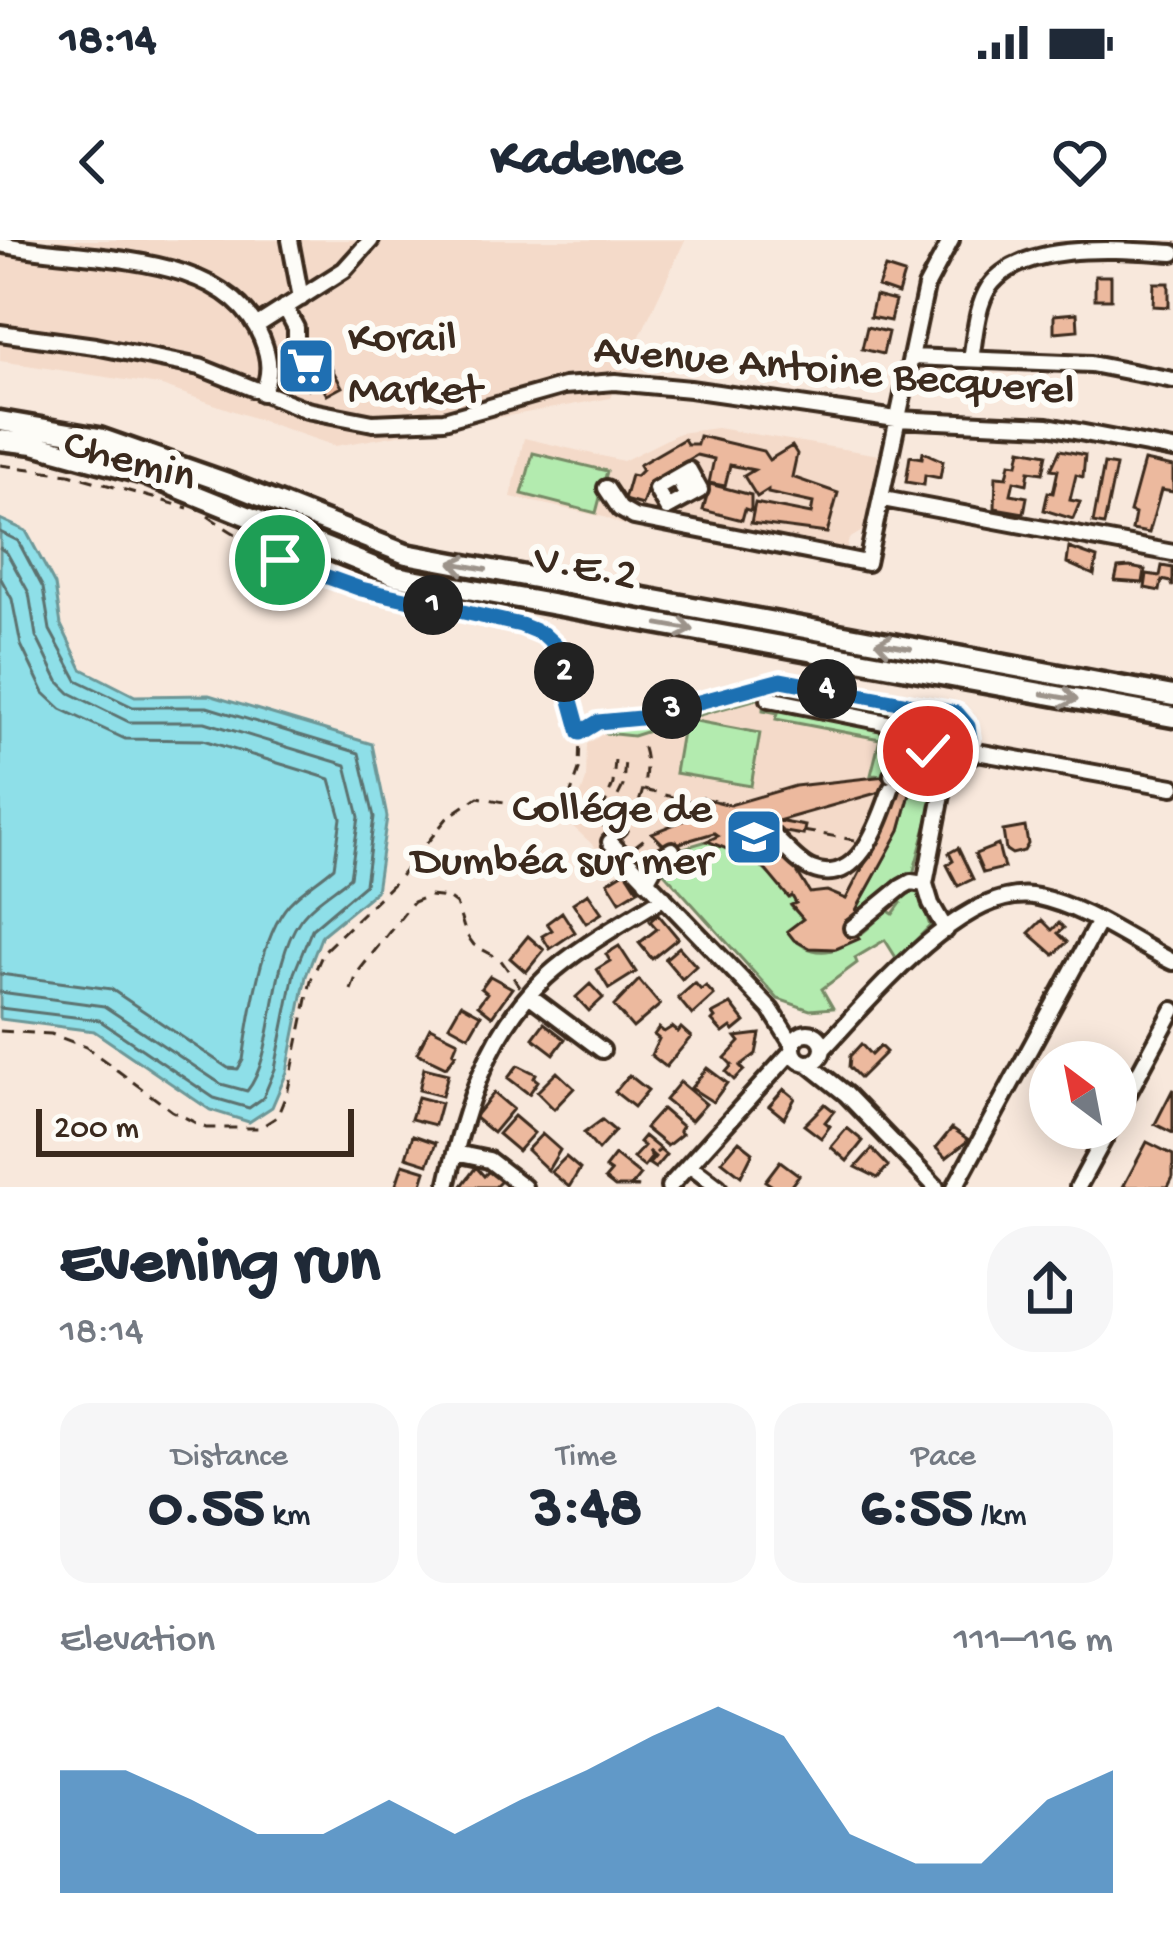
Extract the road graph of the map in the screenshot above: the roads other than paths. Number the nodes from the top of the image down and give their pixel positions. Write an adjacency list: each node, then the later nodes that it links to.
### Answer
1 (290, 240): 6 (street)
2 (371, 240): 6 (street)
3 (951, 240): 11 (street)
4 (0, 244): 8 (street)
5 (1173, 253): 12 (street)
6 (301, 298): 7 (street)
7 (285, 308): 8 (street); 10 (street)
8 (256, 326): 14 (street)
9 (0, 333): 14 (street, Avenue Antoine Becquerel)
10 (296, 346)
11 (911, 357): 12 (street); 15 (street)
12 (971, 359): 13 (street)
13 (1173, 380)
14 (262, 393): 15 (street, Avenue Antoine Becquerel)
15 (896, 419): 18 (street, Avenue Antoine Becquerel); 20 (street)
16 (0, 422): 24 (highway, V.E.2, one-way to 16)
17 (0, 440): 24 (highway, V.E.2, one-way to 24)
18 (1173, 450)
19 (606, 488): 20 (street)
20 (883, 499): 21 (street)
21 (1173, 553)
22 (1173, 694): 24 (highway, V.E.2)
23 (769, 699): 27 (street)
24 (1140, 701): 25 (highway, V.E.2); 26 (highway)
25 (1173, 717)
26 (1173, 728)
27 (911, 731): 28 (street); 30 (street)
28 (947, 768): 29 (street); 34 (street)
29 (1173, 787)
30 (768, 831)
31 (614, 842): 33 (street)
32 (672, 850): 33 (street)
33 (646, 881): 35 (street)
34 (925, 884): 37 (street); 38 (street)
35 (664, 898): 40 (street); 41 (street)
36 (1098, 923): 38 (street); 39 (street); 58 (street)
37 (852, 928)
38 (946, 929): 43 (street)
39 (1173, 962)
40 (530, 996): 45 (street); 51 (street)
41 (771, 1010): 44 (street); 47 (street)
42 (1173, 1010): 48 (street)
43 (855, 1012): 44 (street); 46 (street)
44 (810, 1033): 46 (street); 47 (street)
45 (602, 1050)
46 (823, 1051): 47 (street); 49 (street)
47 (799, 1055): 49 (street); 52 (street)
48 (1137, 1077)
49 (846, 1094): 57 (street)
50 (1099, 1149): 59 (street)
51 (455, 1153): 53 (street); 54 (street)
52 (689, 1165): 55 (street); 56 (street)
53 (447, 1187)
54 (524, 1187)
55 (669, 1187)
56 (718, 1187)
57 (936, 1187)
58 (955, 1187)
59 (1078, 1187)

